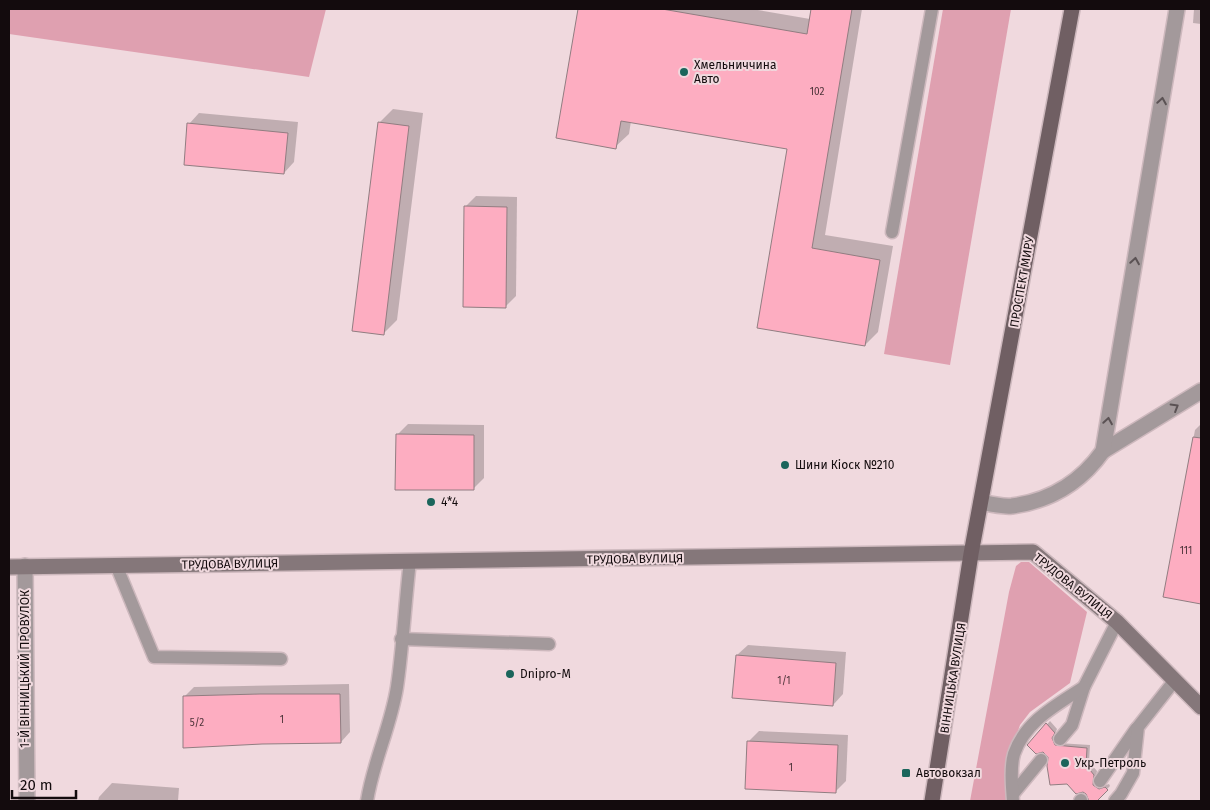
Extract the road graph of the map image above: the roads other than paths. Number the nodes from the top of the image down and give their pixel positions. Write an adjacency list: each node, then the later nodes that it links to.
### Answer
1 (932, 9): 4 (lane)
2 (1072, 9): 7 (main road, ПРОСПЕКТ МИРУ)
3 (1177, 9): 6 (street, one-way to 3)
4 (892, 232)
5 (1201, 391): 6 (street, one-way to 5)
6 (1103, 451): 7 (street)
7 (981, 502): 8 (main road, ПРОСПЕКТ МИРУ)
8 (971, 554): 9 (main road, ТРУДОВА ВУЛИЦЯ); 13 (main road, ТРУДОВА ВУЛИЦЯ); 27 (main road, ВІННИЦЬКА ВУЛИЦЯ)
9 (410, 561): 10 (main road, ТРУДОВА ВУЛИЦЯ); 14 (lane)
10 (116, 565): 12 (main road, ТРУДОВА ВУЛИЦЯ); 16 (lane)
11 (9, 566): 12 (main road, ТРУДОВА ВУЛИЦЯ)
12 (25, 566): 25 (street, 1-Й ВІННИЦЬКИЙ ПРОВУЛОК)
13 (1117, 622): 17 (main road, ТРУДОВА ВУЛИЦЯ); 18 (lane)
14 (401, 639): 15 (lane); 26 (lane)
15 (549, 644)
16 (281, 659)
17 (1175, 680): 19 (main road, ТРУДОВА ВУЛИЦЯ); 20 (lane)
18 (1084, 687): 21 (lane); 24 (lane)
19 (1201, 707)
20 (1138, 727): 23 (lane); 28 (lane)
21 (1060, 739)
22 (1041, 760): 24 (lane)
23 (1100, 781)
24 (1013, 798)
25 (26, 801)
26 (368, 801)
27 (932, 801)
28 (1115, 801)

